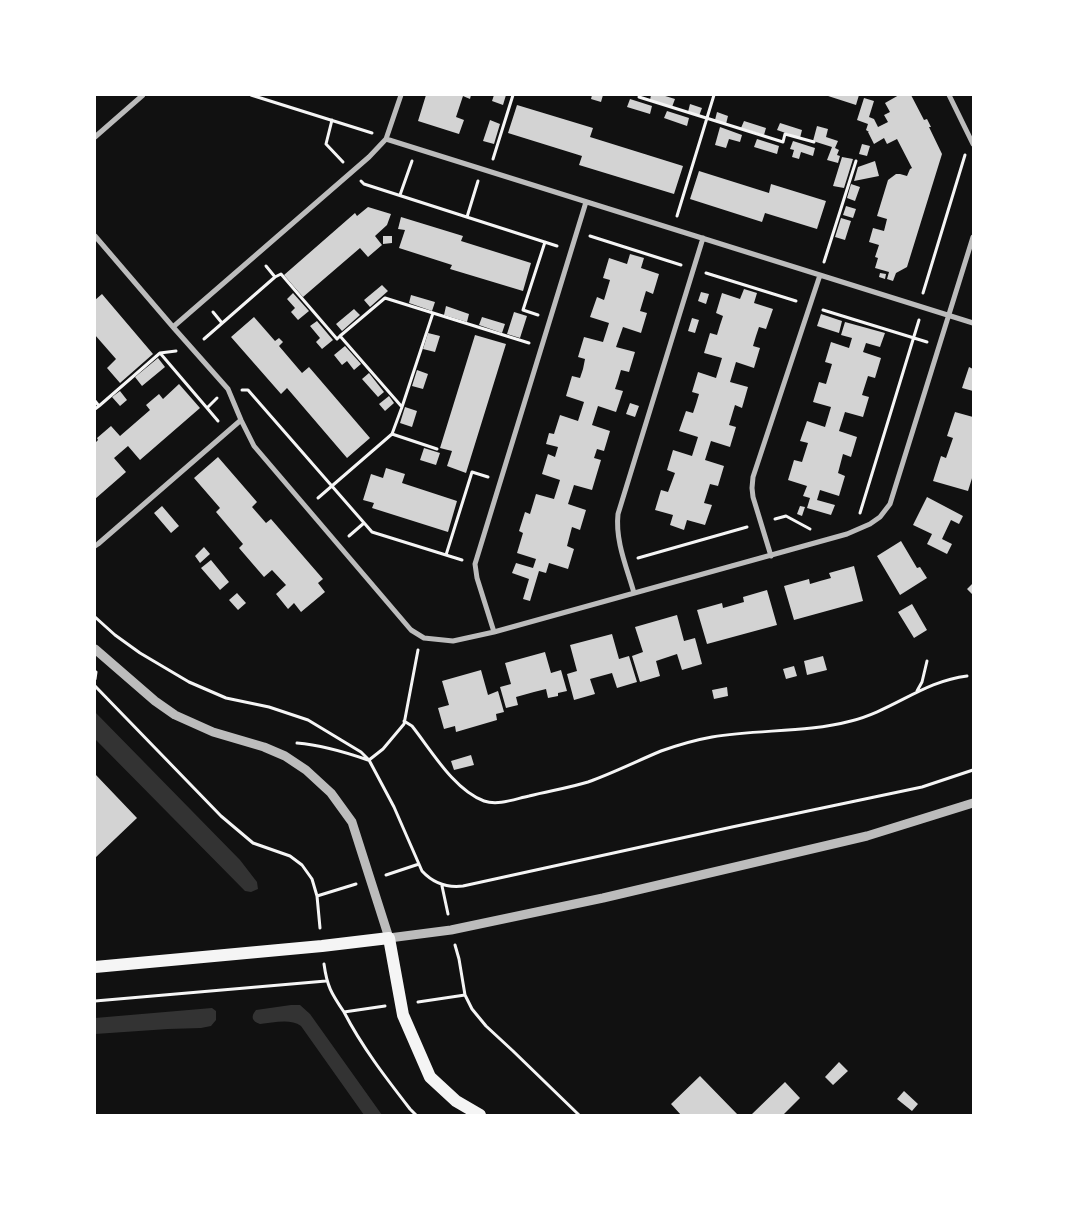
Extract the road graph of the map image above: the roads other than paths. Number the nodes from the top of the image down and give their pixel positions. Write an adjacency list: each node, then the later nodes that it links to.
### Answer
1 (143, 95): 4 (street)
2 (401, 95): 5 (street)
3 (949, 95): 6 (street)
4 (95, 137)
5 (386, 139): 7 (street); 14 (street)
6 (972, 141)
7 (586, 202): 9 (street); 19 (street)
8 (95, 236): 14 (street)
9 (703, 238): 11 (street); 18 (street)
10 (973, 238): 12 (street)
11 (820, 274): 12 (street); 17 (street)
12 (948, 315): 13 (street); 17 (street)
13 (973, 323)
14 (173, 326): 15 (street)
15 (241, 420): 16 (street); 19 (street)
16 (95, 546)
17 (771, 556): 18 (street)
18 (634, 593): 19 (street)
19 (494, 632)
20 (95, 649): 22 (street)
21 (973, 803): 22 (street)
22 (388, 938): 23 (main road); 24 (main road)
23 (95, 967)
24 (480, 1115)

